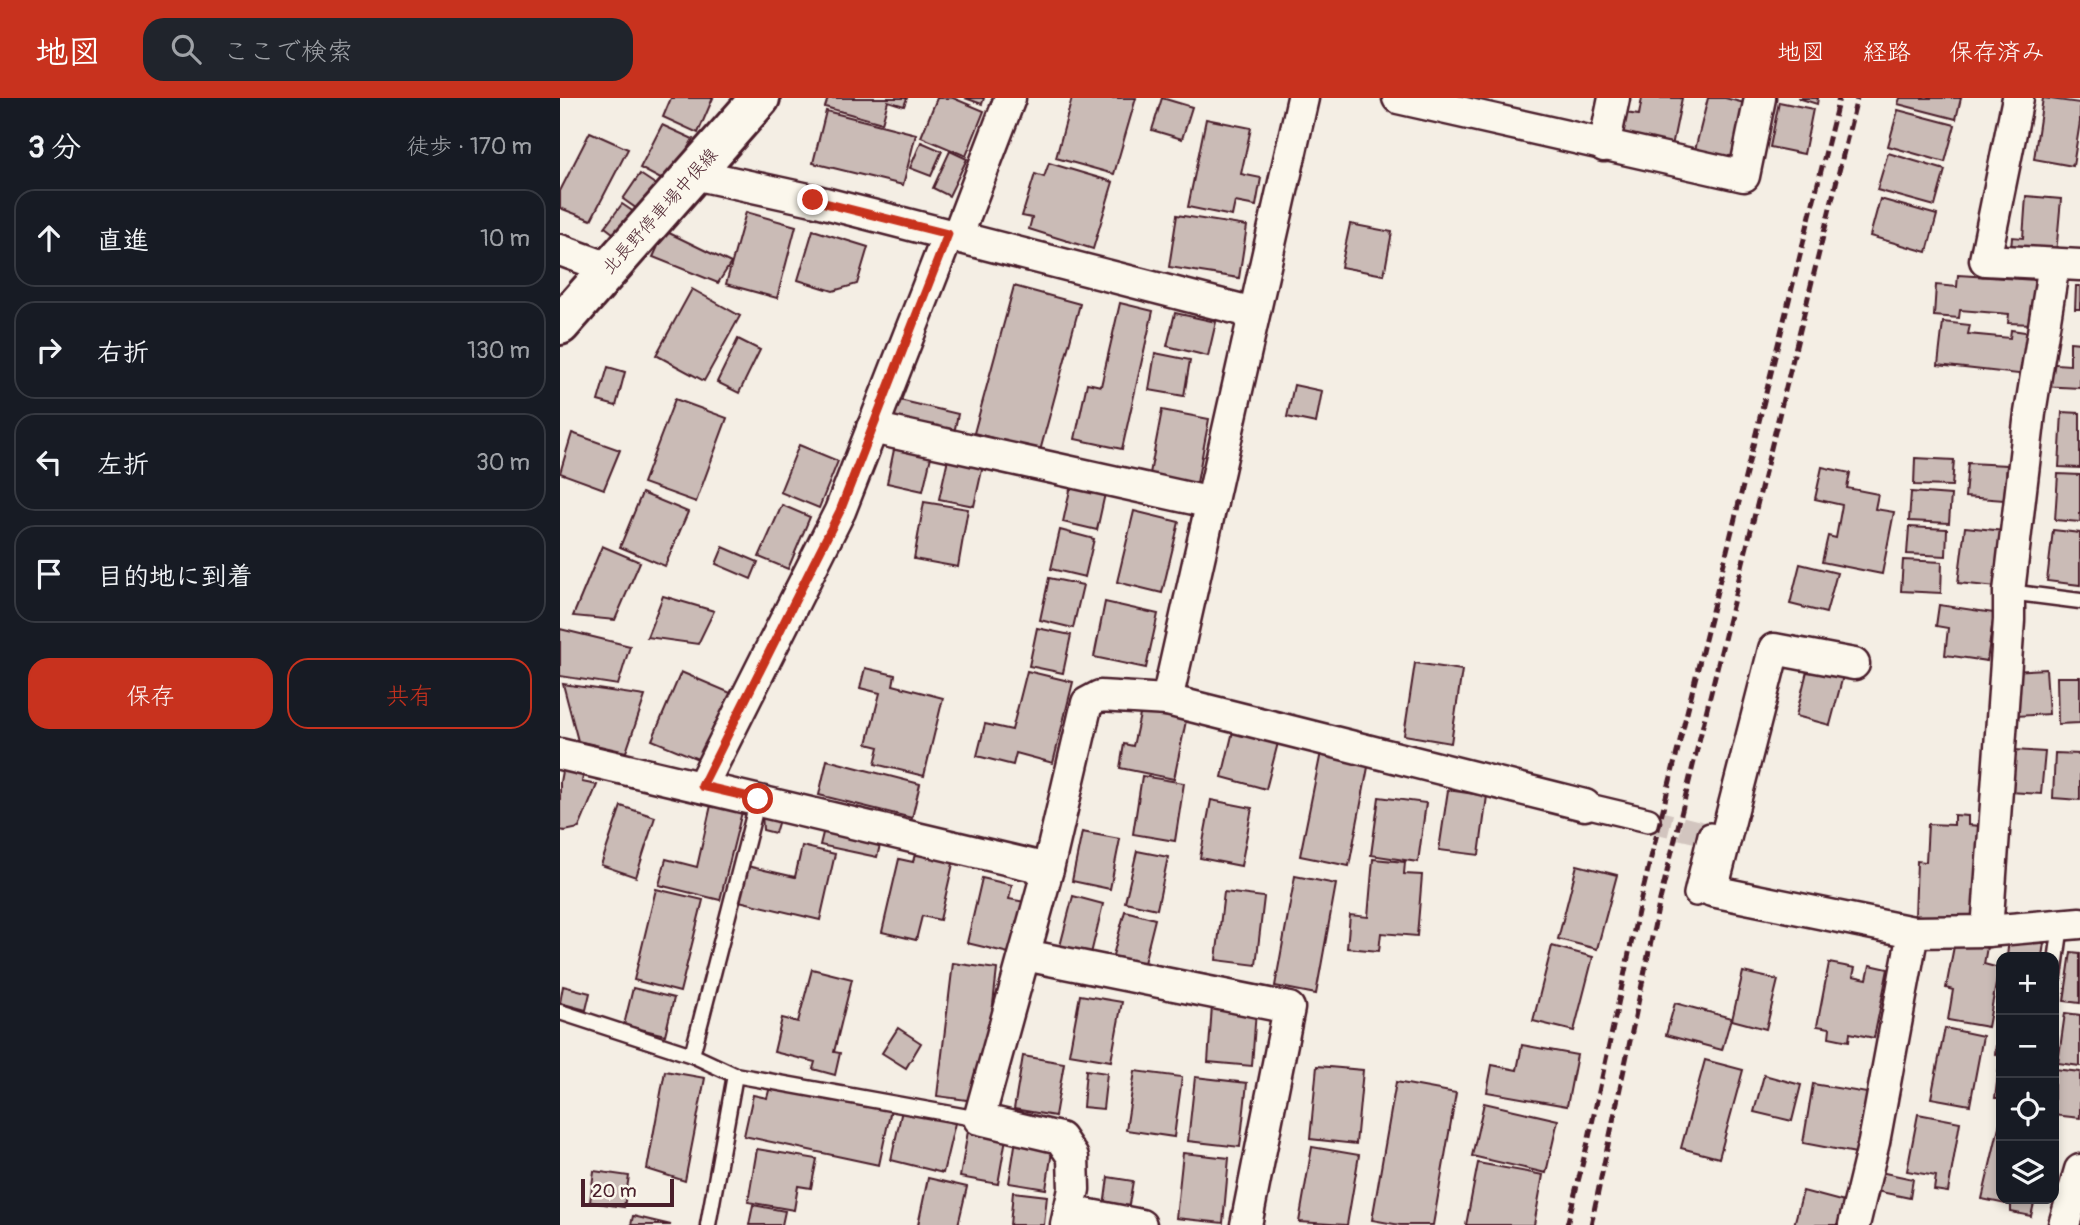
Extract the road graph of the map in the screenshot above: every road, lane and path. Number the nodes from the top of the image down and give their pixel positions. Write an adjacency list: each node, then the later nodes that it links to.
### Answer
1 (760, 98): 9 (main road, 北長野停車場中俣線)
2 (1010, 98): 10 (street)
3 (1303, 98): 14 (street)
4 (1398, 98): 8 (street)
5 (1614, 98): 8 (street)
6 (1760, 98): 8 (street)
7 (2018, 98): 12 (street)
8 (1604, 146)
9 (694, 174): 10 (street); 13 (main road, 北長野停車場中俣線)
10 (952, 236): 14 (street); 16 (street)
11 (560, 250): 13 (street)
12 (2067, 265): 18 (street)
13 (609, 268): 15 (main road, 北長野停車場中俣線)
14 (1254, 313): 17 (street)
15 (560, 325)
16 (873, 428): 17 (street); 23 (street)
17 (1212, 502): 21 (street)
18 (2009, 592): 19 (lane); 31 (street)
19 (2080, 601)
20 (1854, 664): 32 (street)
21 (1167, 700): 25 (street); 28 (street)
22 (560, 754): 23 (street)
23 (702, 786): 24 (street)
24 (758, 799): 28 (street); 36 (lane)
25 (1585, 805): 26 (street)
26 (1648, 820)
27 (1710, 835): 29 (street)
28 (1048, 869): 33 (street)
29 (1696, 894)
30 (2071, 924): 31 (street); 34 (lane)
31 (1987, 931): 32 (street)
32 (1913, 932): 44 (street)
33 (1025, 955): 38 (street); 43 (street)
34 (2059, 961)
35 (560, 1012): 36 (lane)
36 (692, 1055): 37 (lane)
37 (735, 1075): 38 (lane); 41 (lane)
38 (979, 1119): 40 (street)
39 (2080, 1170): 45 (street)
40 (1068, 1218): 42 (street)
41 (708, 1225)
42 (1141, 1225)
43 (1246, 1225)
44 (1853, 1225)
45 (2064, 1225)

